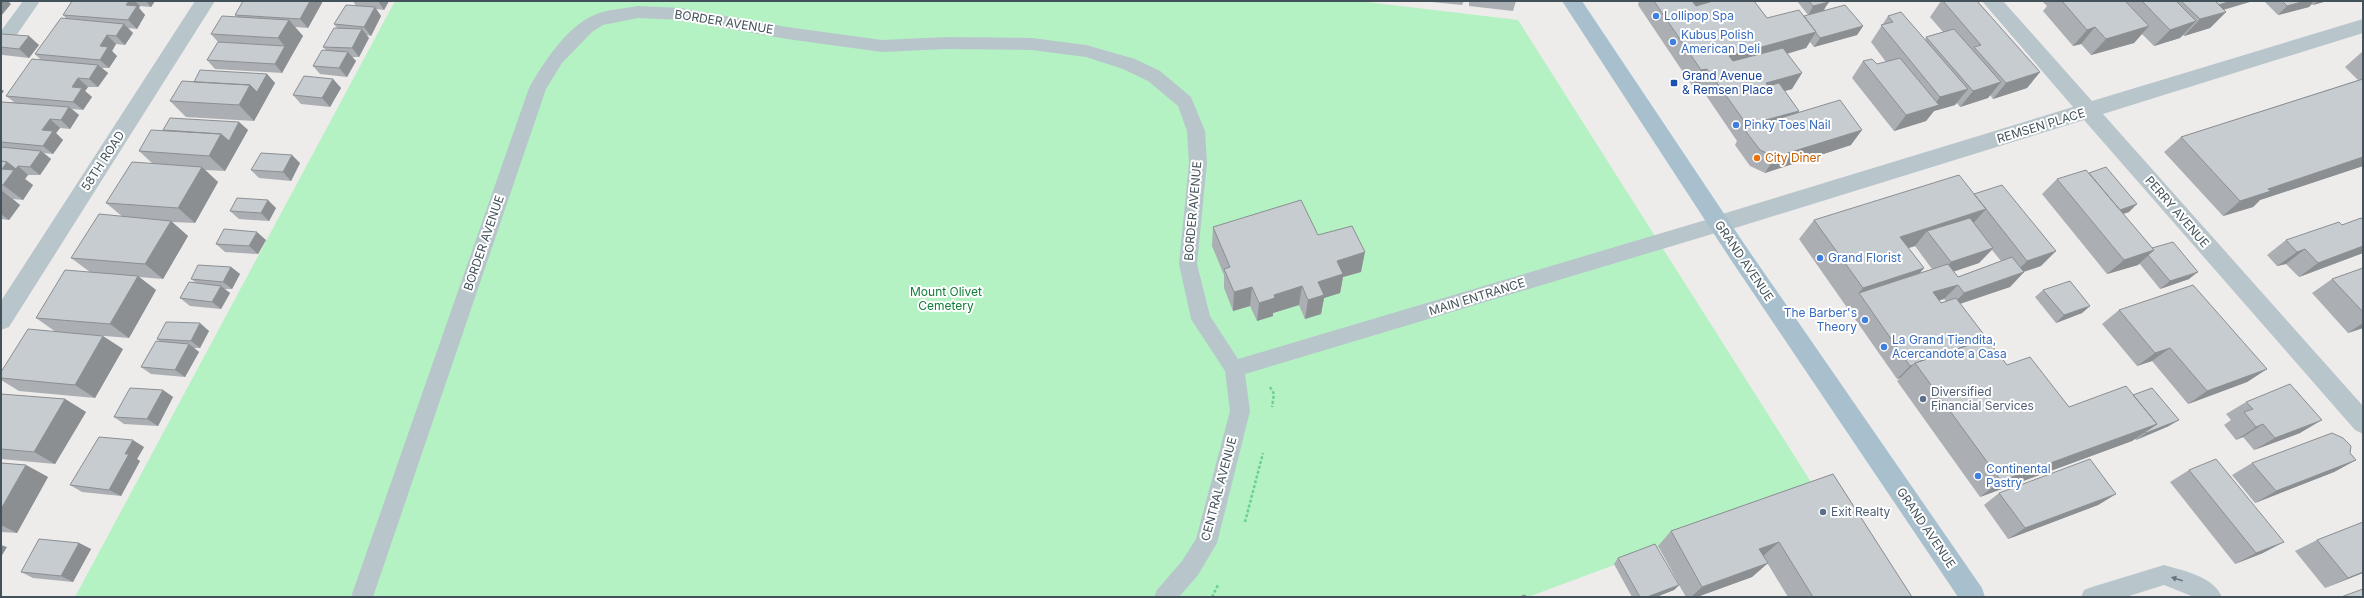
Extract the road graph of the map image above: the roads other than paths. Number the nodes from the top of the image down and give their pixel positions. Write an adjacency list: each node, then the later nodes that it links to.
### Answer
1 (32, 1): 6 (lane)
2 (205, 1): 9 (street, 58TH ROAD)
3 (1572, 1): 8 (main road, GRAND AVENUE)
4 (1992, 1): 7 (street, PERRY AVENUE)
5 (2363, 26): 7 (street, REMSEN PLACE)
6 (1, 44)
7 (2089, 111): 8 (street, REMSEN PLACE); 11 (street, PERRY AVENUE)
8 (1719, 224): 10 (lane, MAIN ENTRANCE); 14 (main road, GRAND AVENUE)
9 (1, 320)
10 (1234, 369): 12 (lane, BORDER AVENUE); 13 (lane, CENTRAL AVENUE)
11 (2363, 423)
12 (362, 597)
13 (1165, 597)
14 (1973, 597)
15 (2092, 597): 16 (lane, one-way to 15)
16 (2211, 597)

